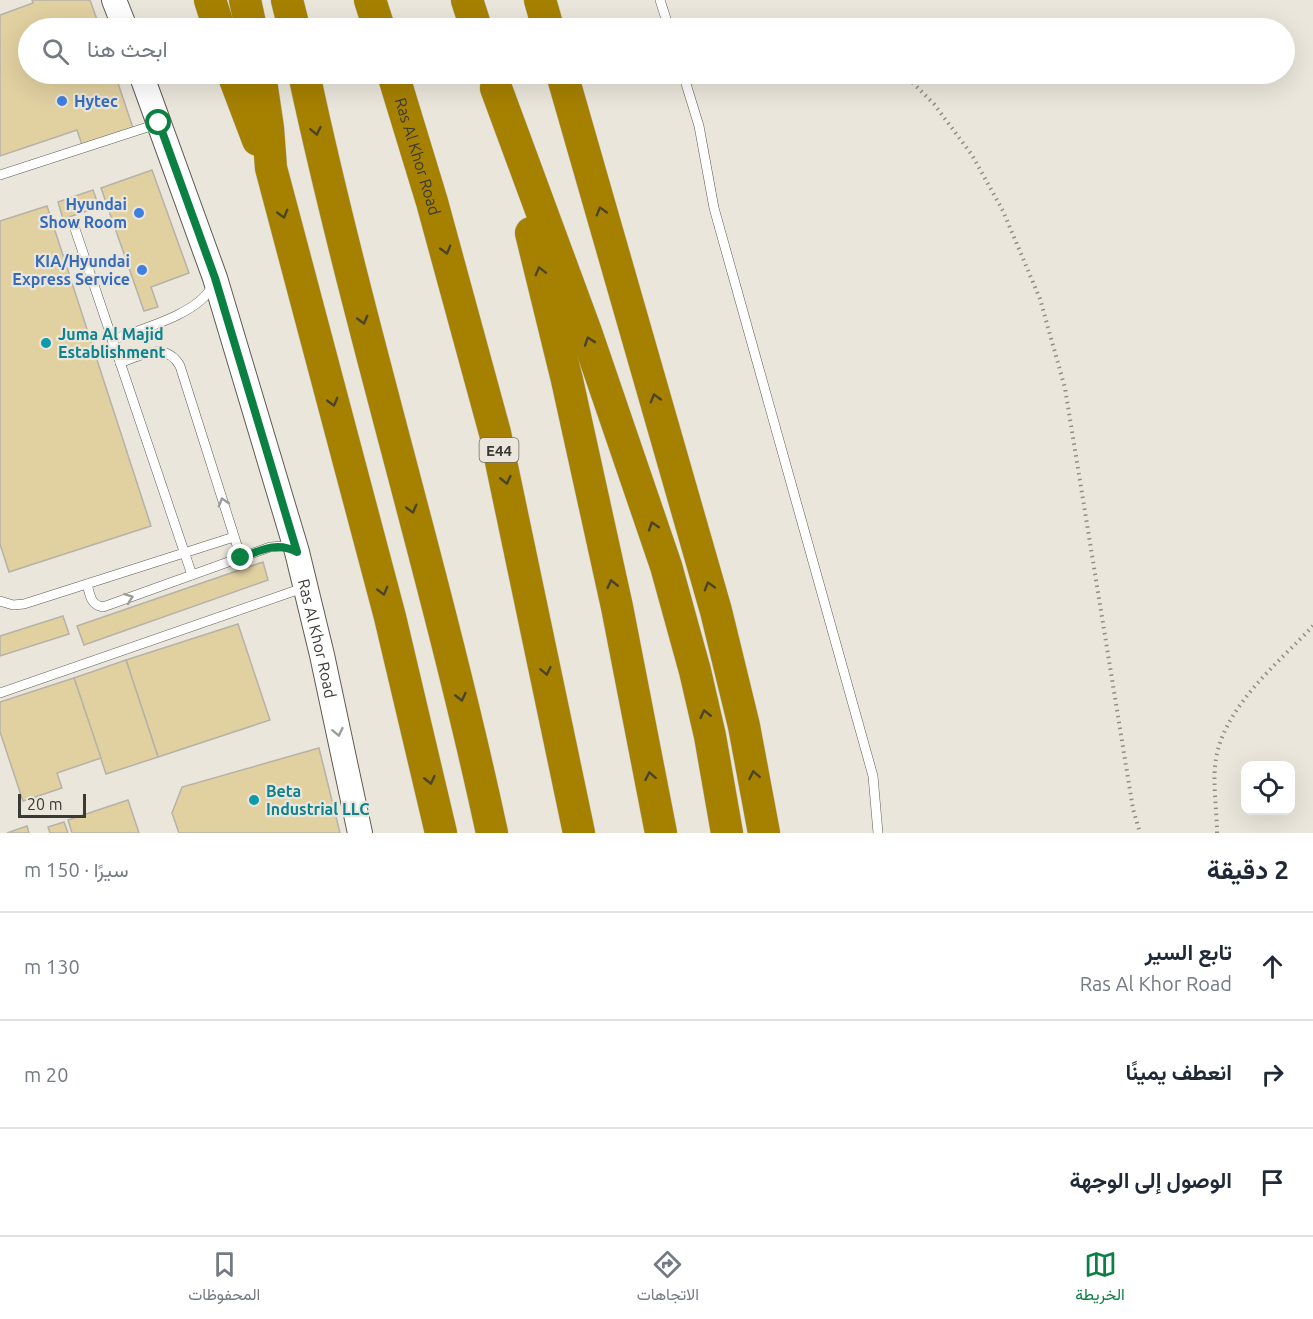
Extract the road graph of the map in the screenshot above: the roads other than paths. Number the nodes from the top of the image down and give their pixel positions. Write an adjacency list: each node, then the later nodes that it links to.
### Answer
1 (114, 0): 9 (street)
2 (210, 0): 10 (highway)
3 (245, 0): 11 (highway)
4 (287, 0): 12 (highway)
5 (370, 0): 13 (highway)
6 (467, 0): 14 (highway)
7 (540, 0): 15 (highway)
8 (660, 0): 16 (lane)
9 (120, 18)
10 (216, 18)
11 (249, 18)
12 (292, 18)
13 (376, 18)
14 (473, 18)
15 (545, 18)
16 (666, 18)
17 (145, 84): 26 (street, Ras Al Khor Road)
18 (236, 84): 27 (highway)
19 (261, 84): 27 (highway)
20 (306, 84): 44 (highway, one-way to 44)
21 (396, 84): 45 (highway, Ras Al Khor Road / E44, one-way to 45)
22 (495, 84): 46 (highway, one-way to 22)
23 (495, 84): 47 (highway, one-way to 23)
24 (565, 84): 48 (highway, one-way to 24)
25 (686, 84): 49 (lane)
26 (159, 123): 28 (lane); 30 (street, Ras Al Khor Road)
27 (271, 168): 43 (highway, one-way to 43)
28 (0, 175)
29 (74, 226): 31 (lane)
30 (215, 278): 31 (lane); 34 (street, Ras Al Khor Road)
31 (112, 340): 32 (lane)
32 (120, 363): 33 (lane, one-way to 32); 35 (lane)
33 (234, 537): 35 (lane); 36 (lane)
34 (297, 552): 36 (lane); 39 (street, Ras Al Khor Road)
35 (184, 553): 37 (lane); 38 (lane)
36 (241, 558): 37 (lane)
37 (192, 575): 38 (lane, one-way to 37)
38 (87, 584): 40 (lane)
39 (306, 587): 41 (lane); 42 (street, Ras Al Khor Road, one-way to 42)
40 (0, 601)
41 (0, 693)
42 (360, 833)
43 (441, 833)
44 (492, 833)
45 (579, 833)
46 (661, 833)
47 (727, 833)
48 (764, 833)
49 (878, 833)

